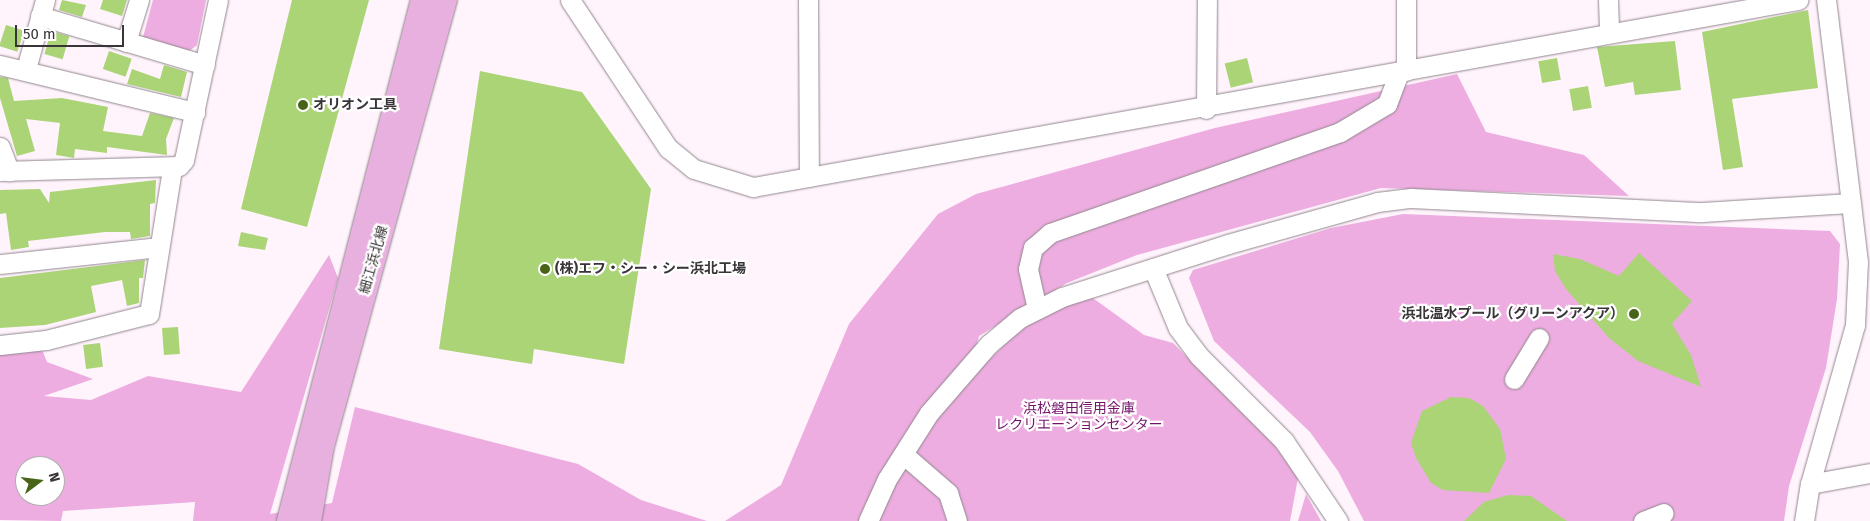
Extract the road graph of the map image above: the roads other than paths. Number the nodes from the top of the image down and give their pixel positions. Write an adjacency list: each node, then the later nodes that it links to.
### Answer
1 (139, 0): 14 (street)
2 (218, 0): 16 (street)
3 (423, 0): 37 (main road, 細江浜北線)
4 (445, 0): 38 (main road, 細江浜北線)
5 (570, 0): 24 (street)
6 (808, 0): 24 (street)
7 (1207, 0): 19 (street)
8 (1406, 0): 18 (street)
9 (1608, 0): 13 (street)
10 (1798, 0): 13 (street)
11 (1826, 0): 25 (street)
12 (42, 8): 14 (street); 17 (street)
13 (1609, 31): 18 (street)
14 (126, 42): 16 (street)
15 (0, 65): 17 (street)
16 (205, 65): 20 (street)
17 (26, 69): 20 (street)
18 (1402, 72): 19 (street); 29 (street)
19 (1206, 109): 24 (street)
20 (195, 112): 22 (street)
21 (0, 147): 23 (street)
22 (174, 169): 23 (street); 26 (street)
23 (4, 171)
24 (809, 177)
25 (1851, 203): 28 (street); 35 (street)
26 (159, 247): 27 (street); 31 (street)
27 (0, 264)
28 (1153, 268): 29 (street); 41 (street)
29 (1037, 310): 33 (street)
30 (1539, 338): 32 (street)
31 (0, 345)
32 (1514, 379)
33 (903, 454): 39 (street); 40 (street)
34 (1870, 473): 35 (street)
35 (1810, 484): 43 (street)
36 (1664, 513): 42 (street)
37 (289, 521)
38 (309, 521)
39 (868, 521)
40 (957, 521)
41 (1338, 521)
42 (1643, 521)
43 (1804, 521)

